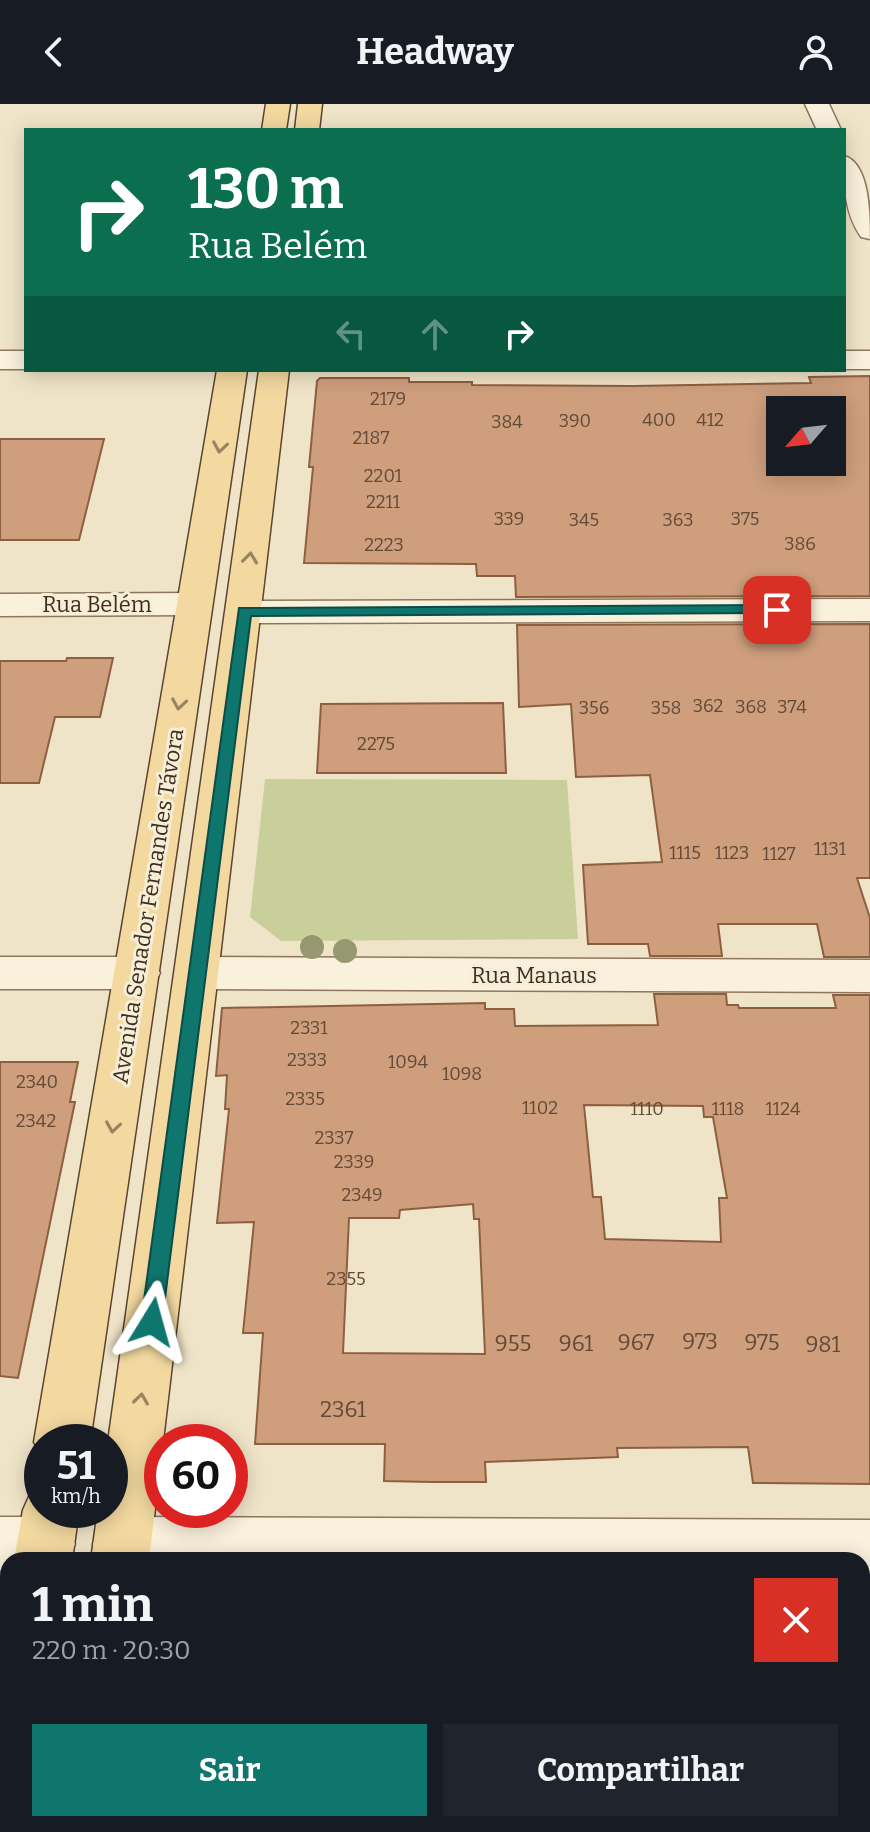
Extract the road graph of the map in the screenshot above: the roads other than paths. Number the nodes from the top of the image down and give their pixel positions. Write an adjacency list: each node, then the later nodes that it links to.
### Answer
1 (278, 104): 4 (main road)
2 (310, 104): 5 (main road)
3 (817, 104): 6 (street)
4 (274, 128)
5 (307, 128)
6 (828, 128)
7 (846, 168): 8 (street)
8 (856, 190): 9 (street)
9 (870, 231)
10 (0, 360): 11 (street)
11 (24, 360)
12 (846, 360): 13 (street)
13 (870, 360)
14 (232, 372): 16 (main road, Avenida Senador Fernandes Távora, one-way to 16)
15 (274, 372): 19 (main road, one-way to 15)
16 (194, 604): 17 (street, Rua Belém); 21 (main road, Avenida Senador Fernandes Távora, one-way to 21)
17 (0, 605)
18 (870, 610): 19 (street)
19 (244, 612): 22 (main road)
20 (0, 973): 21 (street)
21 (138, 973): 24 (main road, Avenida Senador Fernandes Távora, one-way to 24)
22 (198, 973): 23 (street, Rua Manaus); 26 (main road, one-way to 22)
23 (870, 976)
24 (65, 1424)
25 (870, 1547): 26 (street)
26 (121, 1552)

